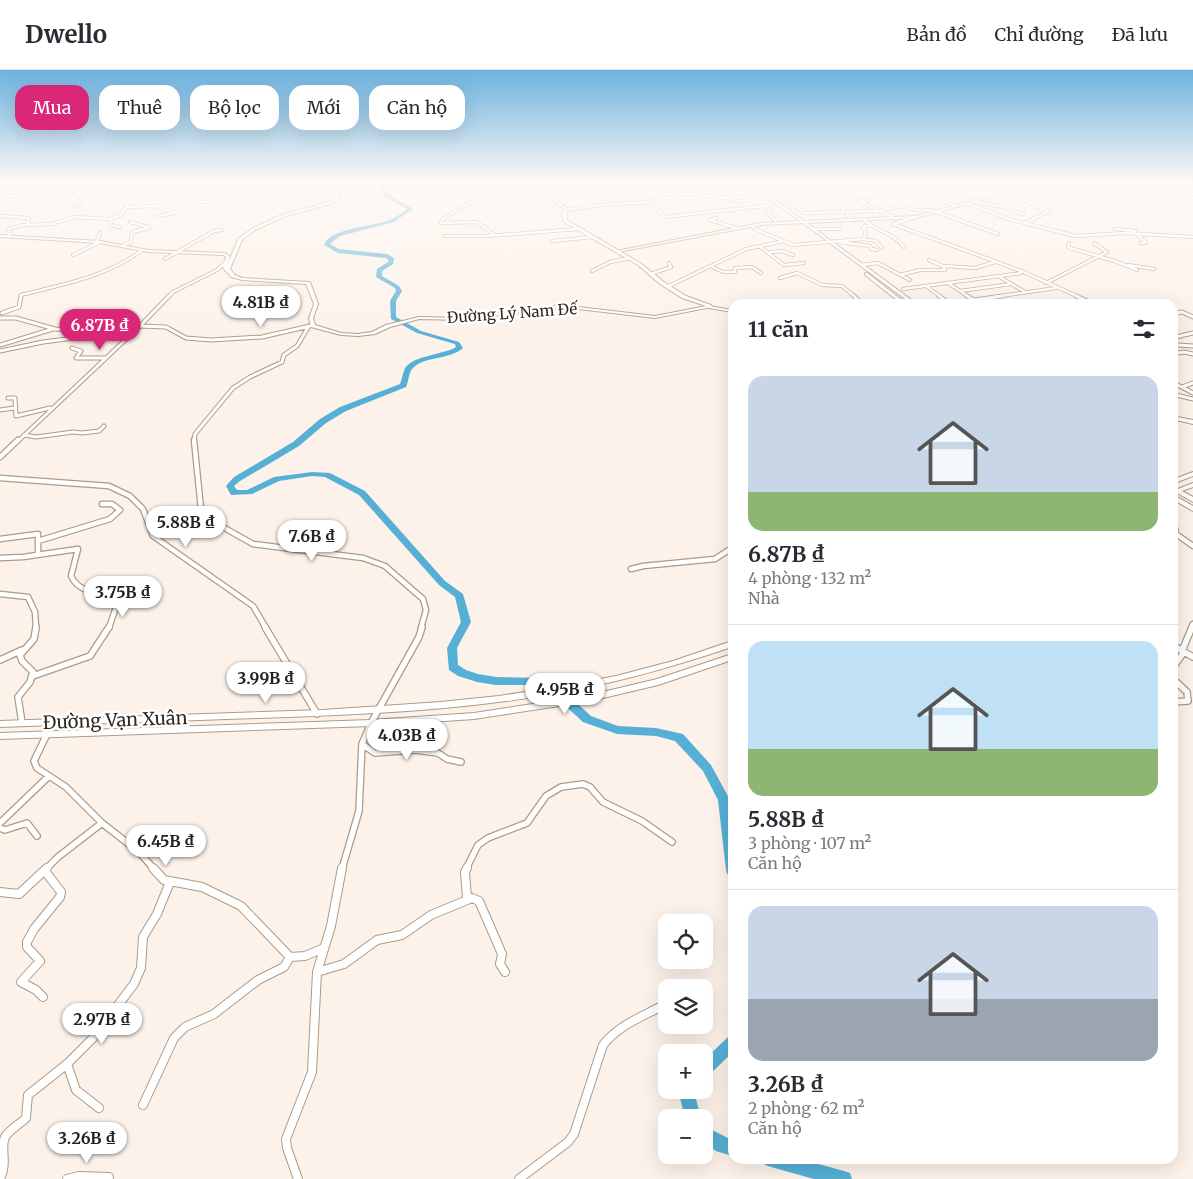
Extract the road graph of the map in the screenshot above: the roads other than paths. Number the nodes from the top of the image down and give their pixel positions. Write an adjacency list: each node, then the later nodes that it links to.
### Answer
1 (0, 236): 2 (street)
2 (9, 236): 25 (street)
3 (99, 236): 25 (street)
4 (132, 236): 30 (street)
5 (205, 236): 37 (street)
6 (244, 236): 56 (main road)
7 (445, 236): 8 (street)
8 (457, 236)
9 (697, 236): 36 (street)
10 (771, 236): 23 (street)
11 (814, 236): 26 (street)
12 (821, 236): 24 (street)
13 (865, 236): 20 (street)
14 (892, 236): 32 (street)
15 (925, 236): 46 (street)
16 (1140, 236): 29 (street)
17 (1160, 236): 19 (street)
18 (592, 237): 22 (street); 36 (main road)
19 (1193, 238)
20 (863, 239): 21 (street); 33 (street)
21 (838, 240): 24 (street); 35 (street)
22 (552, 241)
23 (784, 241): 26 (street); 31 (street)
24 (828, 241): 26 (street); 49 (street)
25 (98, 242): 30 (street); 39 (street)
26 (822, 242): 73 (street)
27 (1069, 242): 41 (street)
28 (1094, 243): 41 (street)
29 (1141, 243)
30 (122, 246): 34 (street)
31 (758, 246): 38 (street); 51 (street)
32 (904, 247)
33 (882, 248)
34 (142, 250): 37 (street); 85 (street)
35 (877, 250)
36 (618, 251): 42 (main road)
37 (175, 252): 43 (street); 45 (street)
38 (770, 252): 40 (street); 48 (street)
39 (73, 254)
40 (793, 255)
41 (1098, 256): 50 (street); 66 (street)
42 (630, 258): 57 (street); 60 (main road)
43 (165, 259)
44 (928, 260): 52 (street)
45 (227, 261): 54 (street); 56 (street)
46 (996, 262): 52 (street); 58 (street)
47 (669, 264): 60 (street)
48 (804, 264)
49 (861, 265): 61 (street); 72 (street)
50 (1126, 265): 53 (street); 55 (street)
51 (711, 266): 59 (street); 69 (street)
52 (944, 266): 61 (street)
53 (1154, 269)
54 (217, 270): 56 (street); 90 (street)
55 (1137, 270)
56 (227, 271): 91 (main road)
57 (592, 271)
58 (1024, 272): 62 (street); 66 (street)
59 (761, 273)
60 (651, 274): 69 (main road)
61 (900, 275): 64 (street)
62 (998, 276): 65 (street); 67 (street)
63 (780, 278): 76 (street)
64 (910, 280)
65 (948, 283): 68 (street); 74 (street)
66 (1046, 283): 70 (street)
67 (1011, 284): 74 (street); 75 (street)
68 (925, 286): 71 (street); 79 (street)
69 (667, 287): 83 (main road)
70 (1058, 288): 75 (street); 82 (street)
71 (903, 289)
72 (896, 290): 73 (street); 78 (street)
73 (888, 291): 77 (street)
74 (960, 291): 80 (street)
75 (1025, 292): 81 (street)
76 (857, 299)
77 (898, 299)
78 (909, 299)
79 (944, 299)
80 (972, 299)
81 (980, 299)
82 (1083, 299)
83 (710, 307): 84 (street, Đường Lý Nam Đế); 91 (main road, Đường Lý Nam Đế)
84 (728, 310)
85 (1, 313): 87 (street)
86 (1178, 313): 88 (street)
87 (11, 317): 89 (street); 92 (street)
88 (1193, 317)
89 (0, 318)
90 (140, 326): 91 (street); 93 (street)
91 (311, 326): 153 (street)
92 (55, 329): 94 (street); 98 (street)
93 (132, 332): 94 (street); 106 (street)
94 (115, 333): 103 (street)
95 (1193, 334): 96 (street)
96 (1178, 337)
97 (1178, 341): 100 (street)
98 (0, 345)
99 (1178, 345): 100 (street)
100 (1184, 345): 101 (street)
101 (1193, 346)
102 (72, 348): 106 (street)
103 (0, 351)
104 (1178, 353): 105 (street)
105 (1193, 354)
106 (106, 358): 115 (street)
107 (1193, 383): 109 (street)
108 (1178, 385): 109 (street)
109 (1182, 387): 110 (street)
110 (1193, 393)
111 (1178, 395): 113 (street)
112 (8, 398): 114 (street)
113 (1193, 399)
114 (14, 408): 115 (street); 116 (street)
115 (52, 408): 120 (street)
116 (0, 410)
117 (1178, 418): 118 (street)
118 (1193, 422)
119 (104, 426): 120 (street)
120 (24, 435): 121 (street)
121 (0, 457)
122 (1193, 474): 124 (main road)
123 (0, 478): 154 (street)
124 (1178, 480)
125 (1193, 485): 126 (main road)
126 (1178, 491)
127 (1178, 494): 129 (main road)
128 (1178, 496): 131 (main road)
129 (1193, 500)
130 (102, 504): 134 (street)
131 (1193, 509)
132 (1178, 535): 135 (street)
133 (0, 539): 134 (street)
134 (38, 541): 137 (street)
135 (1193, 546)
136 (728, 550): 139 (street)
137 (38, 555): 138 (street); 150 (street)
138 (0, 558)
139 (631, 569)
140 (0, 594): 144 (street)
141 (1193, 624): 145 (street)
142 (728, 645): 153 (main road, Đường Vạn Xuân)
143 (1178, 648): 145 (street)
144 (23, 650): 149 (street); 150 (street)
145 (1183, 651): 146 (street); 148 (street)
146 (1193, 657)
147 (728, 658): 156 (main road, Đường Vạn Xuân)
148 (1178, 659)
149 (0, 660)
150 (33, 676): 155 (street)
151 (1178, 684): 152 (street)
152 (1190, 702)
153 (378, 712): 154 (main road, Đường Vạn Xuân); 156 (street)
154 (317, 714): 155 (main road, Đường Vạn Xuân)
155 (22, 723): 157 (main road, Đường Vạn Xuân)
156 (371, 723): 158 (main road, Đường Vạn Xuân); 160 (street)
157 (0, 724)
158 (47, 734): 159 (main road, Đường Vạn Xuân); 162 (street)
159 (0, 736)
160 (362, 744): 161 (street); 172 (street)
161 (461, 762)
162 (49, 776): 163 (street); 164 (street)
163 (0, 823)
164 (102, 824): 168 (street); 169 (street)
165 (0, 828): 166 (street)
166 (37, 836)
167 (672, 842): 171 (street)
168 (45, 871): 170 (street); 176 (street)
169 (170, 882): 173 (street); 178 (street)
170 (0, 892)
171 (467, 898): 174 (street); 175 (street)
172 (324, 948): 173 (street); 174 (street)
173 (290, 957): 179 (street)
174 (317, 972): 185 (street)
175 (505, 972)
176 (43, 997)
177 (658, 1008): 186 (street)
178 (67, 1064): 180 (street); 181 (street)
179 (143, 1105)
180 (99, 1108)
181 (3, 1136): 183 (street)
182 (109, 1176): 184 (street)
183 (0, 1179)
184 (68, 1179)
185 (298, 1179)
186 (518, 1179)

